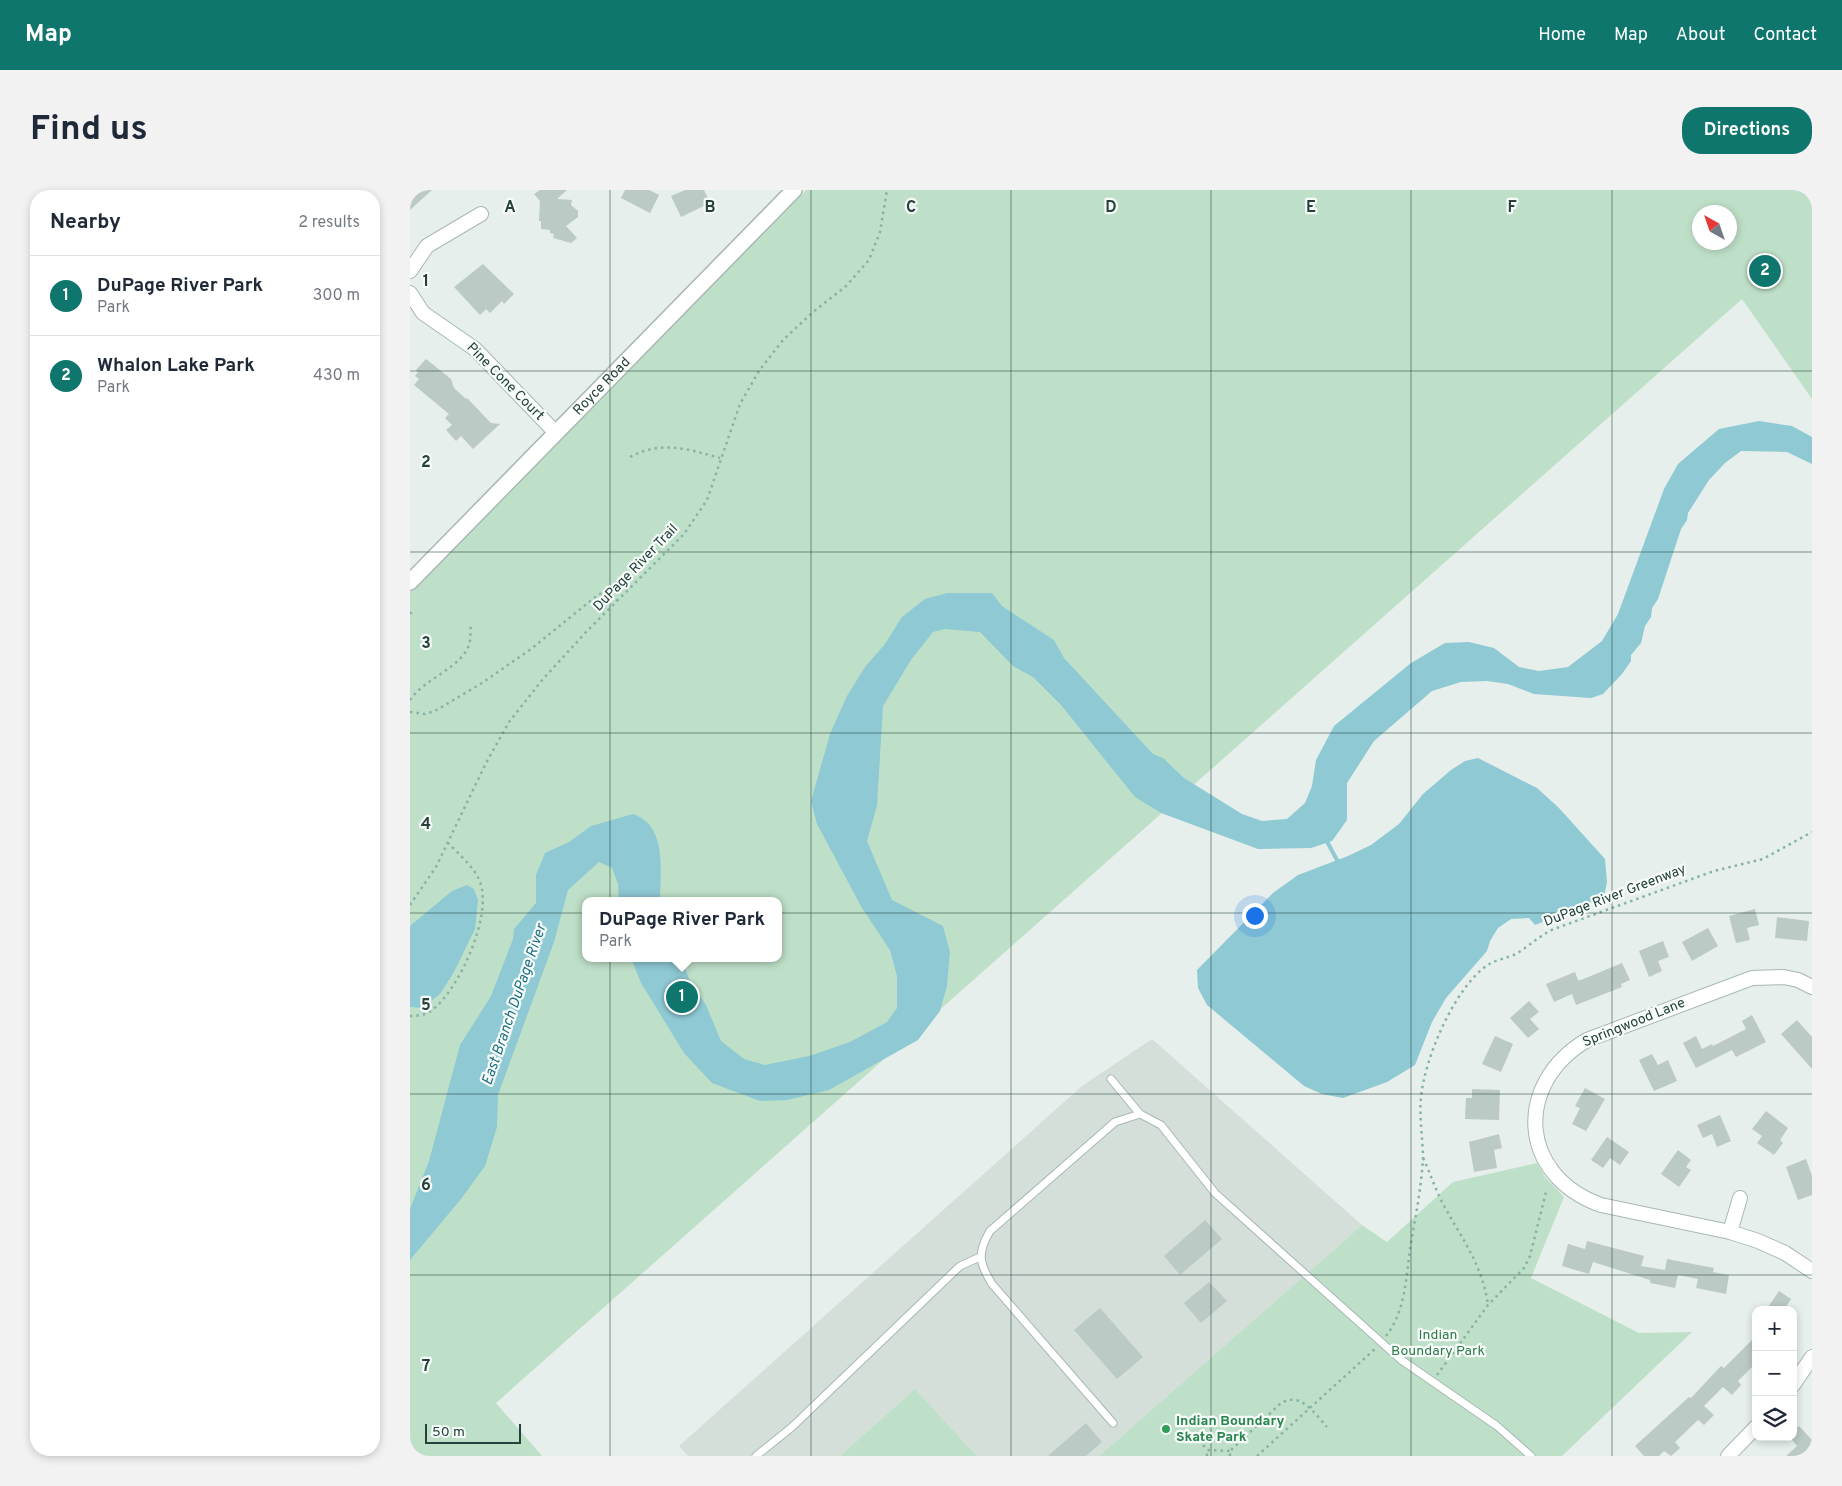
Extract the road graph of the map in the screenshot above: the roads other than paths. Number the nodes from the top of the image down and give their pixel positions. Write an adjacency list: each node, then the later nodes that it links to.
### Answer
1 (794, 190): 5 (street, Royce Road)
2 (481, 214): 3 (street)
3 (410, 271)
4 (410, 293): 5 (street, Pine Cone Court)
5 (556, 433): 6 (street, Royce Road)
6 (411, 580)
7 (1812, 987): 11 (street, Springwood Lane)
8 (1111, 1079): 9 (lane)
9 (1140, 1114): 12 (lane); 19 (lane)
10 (1740, 1198): 11 (street)
11 (1730, 1232): 13 (street, Springwood Lane)
12 (980, 1257): 16 (lane); 18 (lane)
13 (1812, 1271)
14 (1812, 1357): 15 (street)
15 (1797, 1379)
16 (1113, 1422)
17 (1752, 1431): 20 (street)
18 (756, 1456)
19 (1531, 1456)
20 (1728, 1456)

